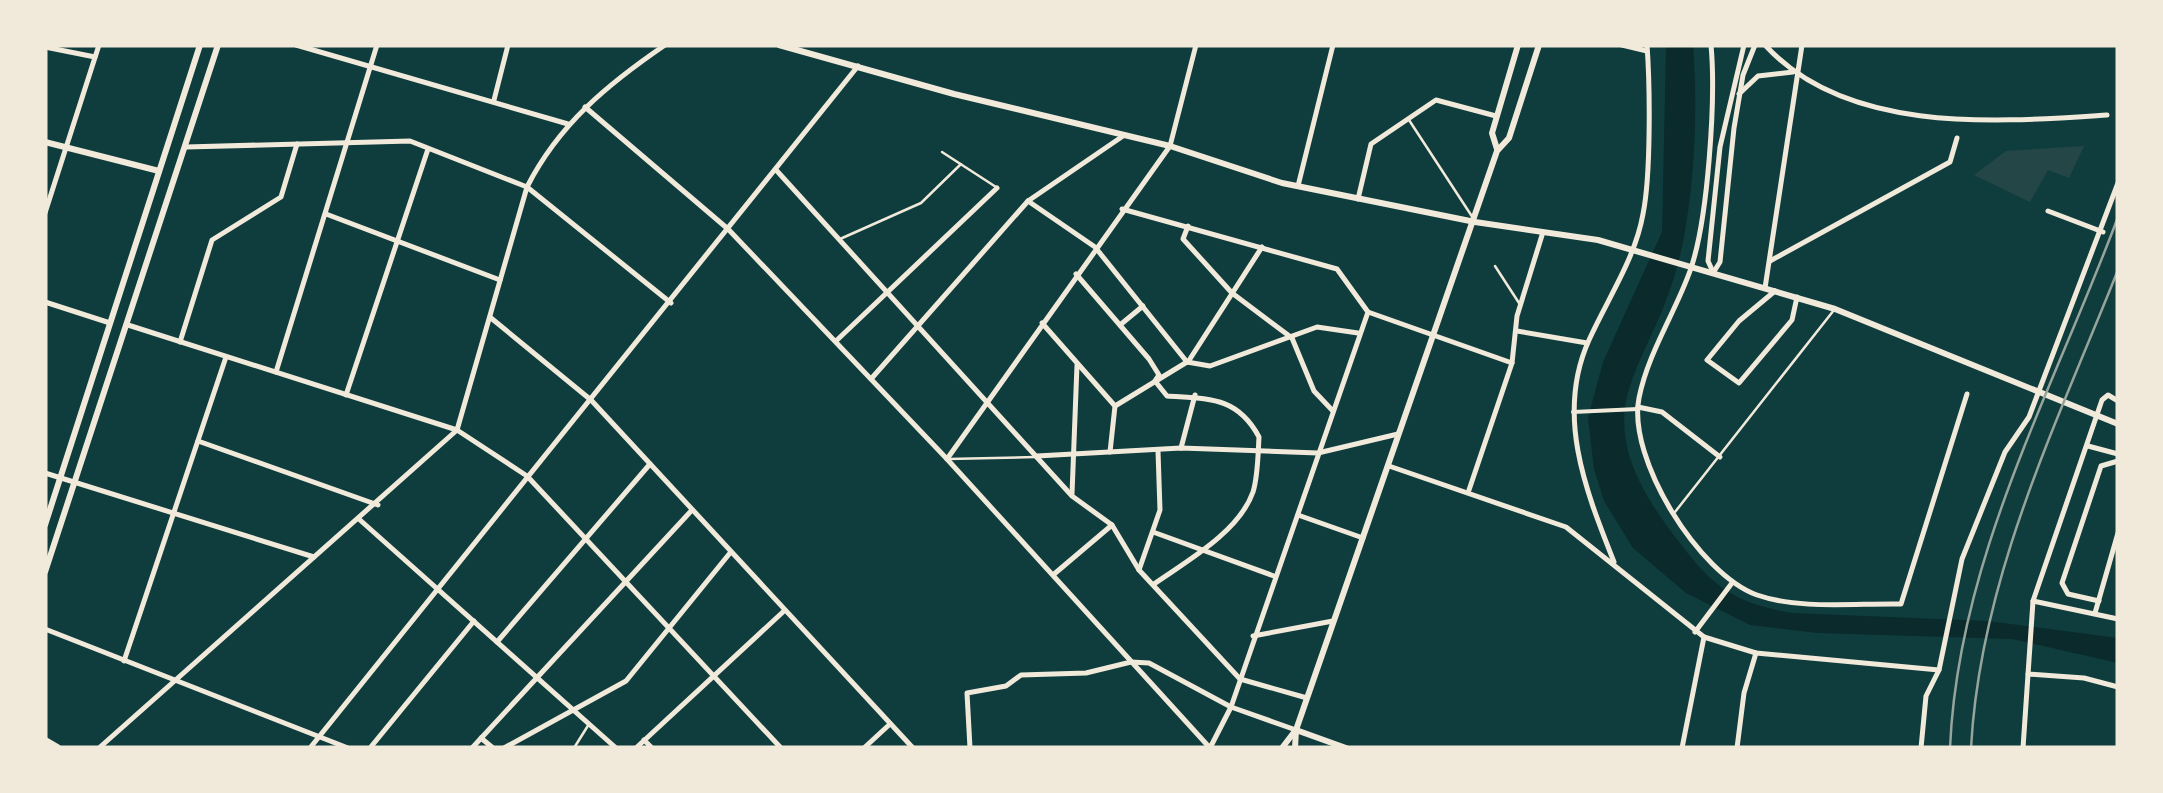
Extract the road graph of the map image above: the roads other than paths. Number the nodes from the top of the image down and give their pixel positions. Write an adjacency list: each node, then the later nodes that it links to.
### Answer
1 (99, 45): 21 (street)
2 (200, 45): 44 (main road)
3 (218, 45): 39 (main road)
4 (296, 45): 23 (street)
5 (377, 45): 23 (street)
6 (508, 45): 26 (street)
7 (665, 45): 27 (street)
8 (779, 45): 22 (main road)
9 (1196, 45): 38 (street)
10 (1334, 45): 47 (street)
11 (1518, 45): 28 (main road)
12 (1539, 45): 41 (main road)
13 (1622, 45): 20 (street)
14 (1711, 45): 68 (street)
15 (1744, 45): 69 (street)
16 (1755, 45): 25 (street)
17 (1765, 45): 24 (street)
18 (1802, 45): 24 (street)
19 (45, 46): 21 (street)
20 (1647, 48): 65 (street)
21 (95, 57): 37 (street)
22 (858, 66): 32 (main road); 45 (street)
23 (370, 68): 26 (street); 34 (street)
24 (1798, 72): 25 (street); 29 (street); 66 (street)
25 (1740, 94): 69 (street)
26 (494, 101): 31 (street)
27 (584, 107): 31 (street); 58 (street)
28 (1496, 116): 30 (street); 41 (main road)
29 (2107, 116)
30 (1409, 119): 50 (street); 56 (lane)
31 (568, 124): 48 (street)
32 (1125, 134): 38 (main road); 51 (street)
33 (1957, 138): 66 (street)
34 (348, 140): 36 (street); 40 (street); 55 (street)
35 (45, 142): 37 (main road)
36 (297, 144): 39 (street); 94 (street)
37 (66, 146): 44 (main road); 54 (street)
38 (1170, 146): 47 (main road); 52 (street)
39 (186, 147): 86 (main road)
40 (428, 149): 48 (street); 61 (street)
41 (1497, 151): 56 (main road)
42 (942, 152): 43 (lane)
43 (960, 164): 49 (lane); 62 (lane)
44 (158, 171): 84 (main road)
45 (777, 171): 58 (street); 62 (street)
46 (2118, 182): 60 (street)
47 (1298, 186): 50 (main road)
48 (526, 188): 71 (street); 78 (street)
49 (997, 188): 75 (street)
50 (1358, 199): 56 (main road)
51 (1028, 201): 64 (street); 88 (street)
52 (1122, 209): 57 (street); 64 (street)
53 (2048, 211): 60 (street)
54 (45, 213)
55 (326, 214): 61 (street); 100 (street)
56 (1475, 222): 59 (main road); 91 (main road)
57 (1188, 226): 63 (street); 74 (street)
58 (728, 229): 78 (street); 93 (street)
59 (1544, 230): 65 (main road); 79 (street)
60 (2103, 232): 177 (street)
61 (398, 240): 71 (street); 104 (street)
62 (838, 240): 75 (street)
63 (1262, 247): 74 (street); 82 (street)
64 (1095, 248): 70 (street); 80 (street)
65 (1632, 251): 68 (main road); 95 (street)
66 (1770, 261): 72 (street)
67 (1495, 266): 79 (lane)
68 (1692, 268): 69 (main road); 110 (street)
69 (1713, 273): 72 (main road)
70 (1076, 274): 85 (street); 87 (street)
71 (500, 280): 83 (street)
72 (1764, 288): 73 (main road)
73 (1774, 290): 76 (main road); 76 (street)
74 (1232, 293): 92 (street); 98 (street)
75 (885, 294): 88 (street); 93 (street)
76 (1796, 297): 81 (main road)
77 (45, 302): 84 (street)
78 (671, 302): 106 (street)
79 (1520, 305): 89 (street)
80 (1143, 306): 87 (street); 98 (street)
81 (1835, 309): 113 (main road); 125 (lane)
82 (1368, 312): 90 (street); 91 (street)
83 (491, 318): 106 (street); 114 (street)
84 (110, 323): 132 (main road)
85 (1042, 323): 97 (street); 108 (street)
86 (128, 324): 94 (street); 133 (main road)
87 (1120, 325): 102 (street)
88 (916, 326): 101 (street); 108 (street)
89 (1516, 331): 95 (street); 99 (street)
90 (1358, 333): 92 (street); 111 (street)
91 (1434, 333): 99 (street); 115 (main road)
92 (1292, 338): 98 (street); 111 (street)
93 (835, 341): 101 (street)
94 (180, 342): 96 (street)
95 (1587, 343): 112 (street)
96 (226, 357): 100 (street); 116 (street)
97 (1077, 362): 109 (street); 123 (street)
98 (1188, 362): 102 (street)
99 (1512, 364): 134 (street)
100 (276, 372): 104 (street)
101 (872, 379): 127 (street)
102 (1154, 382): 105 (street); 109 (street)
103 (1967, 394): 158 (street)
104 (346, 395): 114 (street)
105 (1195, 395): 118 (street); 121 (street)
106 (591, 400): 128 (street); 131 (street)
107 (2118, 401): 117 (street)
108 (986, 403): 124 (street); 127 (street)
109 (1114, 406): 119 (street)
110 (1637, 409): 112 (street); 125 (street); 138 (street)
111 (1332, 410): 122 (street)
112 (1572, 412): 152 (street)
113 (2118, 424)
114 (457, 430): 131 (street); 136 (street)
115 (1401, 434): 122 (street); 129 (main road)
116 (198, 441): 136 (street); 140 (street)
117 (2088, 446): 126 (street); 161 (street)
118 (1181, 448): 120 (street); 121 (street)
119 (1110, 452): 120 (street); 123 (street)
120 (1158, 452): 144 (street)
121 (1258, 452): 122 (street); 148 (street)
122 (1318, 453): 139 (street)
123 (1073, 455): 124 (street); 135 (street)
124 (1037, 456): 127 (lane); 135 (street)
125 (1720, 456): 138 (lane)
126 (2118, 458): 162 (street)
127 (947, 459): 155 (street)
128 (650, 464): 137 (street); 146 (street)
129 (1389, 466): 134 (street); 147 (main road)
130 (45, 473): 132 (street)
131 (527, 476): 146 (street); 160 (street)
132 (61, 478): 133 (street); 142 (main road)
133 (76, 482): 140 (street); 154 (main road)
134 (1468, 491): 152 (street)
135 (1072, 496): 143 (street)
136 (378, 505): 141 (street)
137 (692, 510): 149 (street); 157 (street)
138 (1675, 513): 158 (street)
139 (1298, 515): 147 (street); 156 (street)
140 (174, 516): 150 (street); 175 (street)
141 (360, 520): 150 (street); 160 (street)
142 (45, 525)
143 (1112, 526): 153 (street); 155 (street)
144 (1152, 532): 148 (street); 153 (street)
145 (2118, 533): 151 (street)
146 (584, 537): 157 (street); 173 (street)
147 (1363, 538): 167 (main road)
148 (1205, 548): 156 (street); 159 (street)
149 (730, 553): 163 (street); 168 (street)
150 (316, 558): 180 (street)
151 (2115, 560): 162 (street)
152 (1614, 563): 170 (street)
153 (1139, 570): 159 (street)
154 (45, 572)
155 (1053, 576): 176 (street)
156 (1274, 576): 171 (street)
157 (626, 582): 168 (street); 181 (street)
158 (1732, 583): 170 (street)
159 (1154, 584): 182 (street)
160 (436, 588): 166 (street); 190 (street)
161 (2033, 600): 164 (street); 178 (street)
162 (2099, 601): 164 (street)
163 (784, 611): 179 (street); 188 (street)
164 (2096, 613): 165 (street)
165 (2118, 619)
166 (474, 621): 173 (street); 198 (street)
167 (1334, 621): 171 (street); 184 (main road)
168 (668, 627): 179 (street); 186 (street)
169 (45, 629): 175 (street)
170 (1695, 632): 172 (street)
171 (1253, 636): 182 (street)
172 (1704, 637): 174 (street); 214 (street)
173 (497, 642): 181 (street)
174 (1756, 653): 177 (street); 215 (street)
175 (124, 662): 180 (street)
176 (1132, 662): 185 (street); 209 (street); 210 (street)
177 (1940, 666): 216 (street)
178 (2028, 674): 183 (street); 217 (street)
179 (714, 676): 192 (street); 206 (street)
180 (173, 678): 190 (street); 195 (street)
181 (537, 678): 186 (street); 191 (street)
182 (1240, 678): 184 (street); 185 (street)
183 (2118, 687)
184 (1307, 698): 189 (main road)
185 (1232, 707): 189 (street); 210 (street)
186 (572, 709): 187 (street); 201 (street)
187 (589, 724): 202 (lane); 203 (street)
188 (890, 724): 207 (street); 208 (street)
189 (1296, 730): 211 (main road); 212 (main road); 213 (main road)
190 (319, 736): 196 (street); 197 (street)
191 (482, 738): 199 (street); 200 (street)
192 (644, 740): 204 (street); 205 (street)
193 (45, 741): 194 (main road)
194 (57, 748)
195 (98, 748)
196 (310, 748)
197 (348, 748)
198 (370, 748)
199 (472, 748)
200 (493, 748)
201 (504, 748)
202 (574, 748)
203 (616, 748)
204 (636, 748)
205 (652, 748)
206 (781, 748)
207 (864, 748)
208 (913, 748)
209 (970, 748)
210 (1210, 748)
211 (1282, 748)
212 (1295, 748)
213 (1346, 748)
214 (1682, 748)
215 (1737, 748)
216 (1921, 748)
217 (2023, 748)

